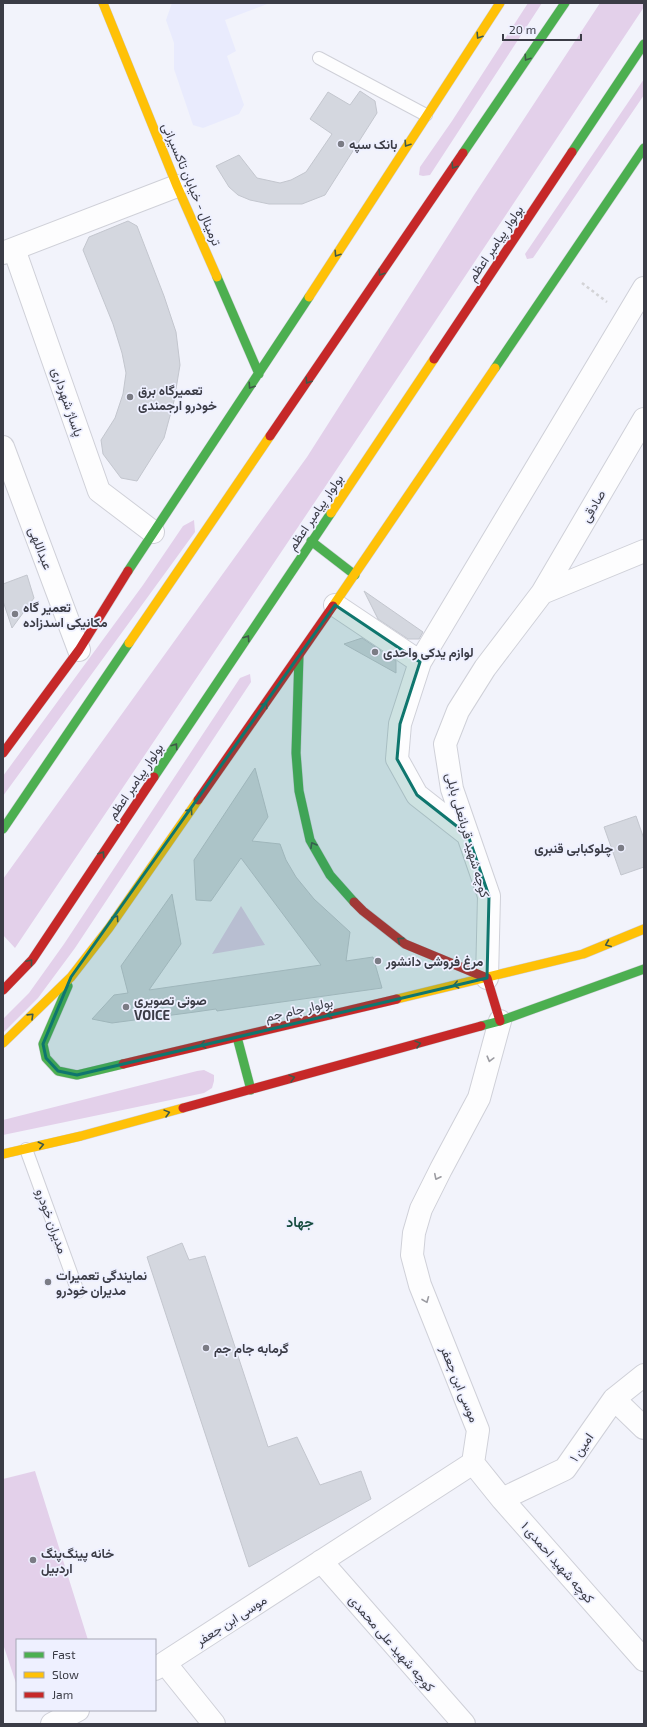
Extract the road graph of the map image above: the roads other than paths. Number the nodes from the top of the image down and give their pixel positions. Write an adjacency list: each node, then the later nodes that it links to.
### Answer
1 (104, 3): 8 (main road, ترمینال - خیابان تاکسیرانی)
2 (500, 3): 6 (main road, one-way to 6)
3 (565, 3): 24 (main road, one-way to 24)
4 (644, 44): 15 (main road, بولوار پیامبر اعظم)
5 (319, 58): 6 (lane)
6 (426, 115): 11 (main road, one-way to 11)
7 (644, 148): 17 (main road)
8 (177, 186): 9 (street); 11 (main road, ترمینال - خیابان تاکسیرانی)
9 (9, 251): 14 (street, پاساژ شهرداری)
10 (644, 288): 22 (street)
11 (259, 374): 14 (main road, one-way to 14)
12 (644, 419): 18 (street, صادقی)
13 (3, 447): 20 (street, عبداللهی)
14 (153, 532): 20 (main road)
15 (311, 541): 17 (main road); 30 (main road, بولوار پیامبر اعظم, one-way to 15)
16 (644, 551): 18 (street)
17 (355, 575): 19 (main road)
18 (542, 593): 25 (street, کوچه شهید قربانعلی بابلی)
19 (335, 605): 21 (main road); 22 (street)
20 (79, 650): 23 (main road)
21 (299, 655): 28 (main road, one-way to 21); 29 (main road, one-way to 21)
22 (420, 662): 25 (street)
23 (3, 753)
24 (3, 829)
25 (468, 835): 29 (street, کوچه شهید قربانعلی بابلی)
26 (644, 929): 29 (main road, بولوار جام جم, one-way to 29)
27 (644, 969): 31 (main road)
28 (71, 977): 32 (main road, بولوار جام جم, one-way to 28); 33 (main road, one-way to 28)
29 (487, 978): 31 (main road); 32 (main road, بولوار جام جم, one-way to 32)
30 (3, 990)
31 (500, 1021): 34 (main road, one-way to 31); 41 (street, موسی ابن جعفر, one-way to 41)
32 (237, 1037): 34 (main road)
33 (3, 1043)
34 (250, 1090): 35 (main road, one-way to 34)
35 (26, 1149): 36 (main road); 37 (lane, مدیران خودرو)
36 (3, 1154)
37 (78, 1292)
38 (644, 1375): 39 (street, امین ۱)
39 (614, 1399): 40 (street); 42 (street, امین ۱)
40 (644, 1428)
41 (473, 1463): 42 (street, کوچه شهید احمدی ۱); 43 (street, موسی ابن جعفر)
42 (502, 1498): 44 (street, کوچه شهید احمدی ۱)
43 (321, 1561): 45 (street, موسی ابن جعفر); 49 (street, کوچه شهید علی محمدی)
44 (644, 1660)
45 (160, 1666): 48 (street)
46 (76, 1711): 47 (street)
47 (52, 1724)
48 (214, 1724)
49 (464, 1724)

